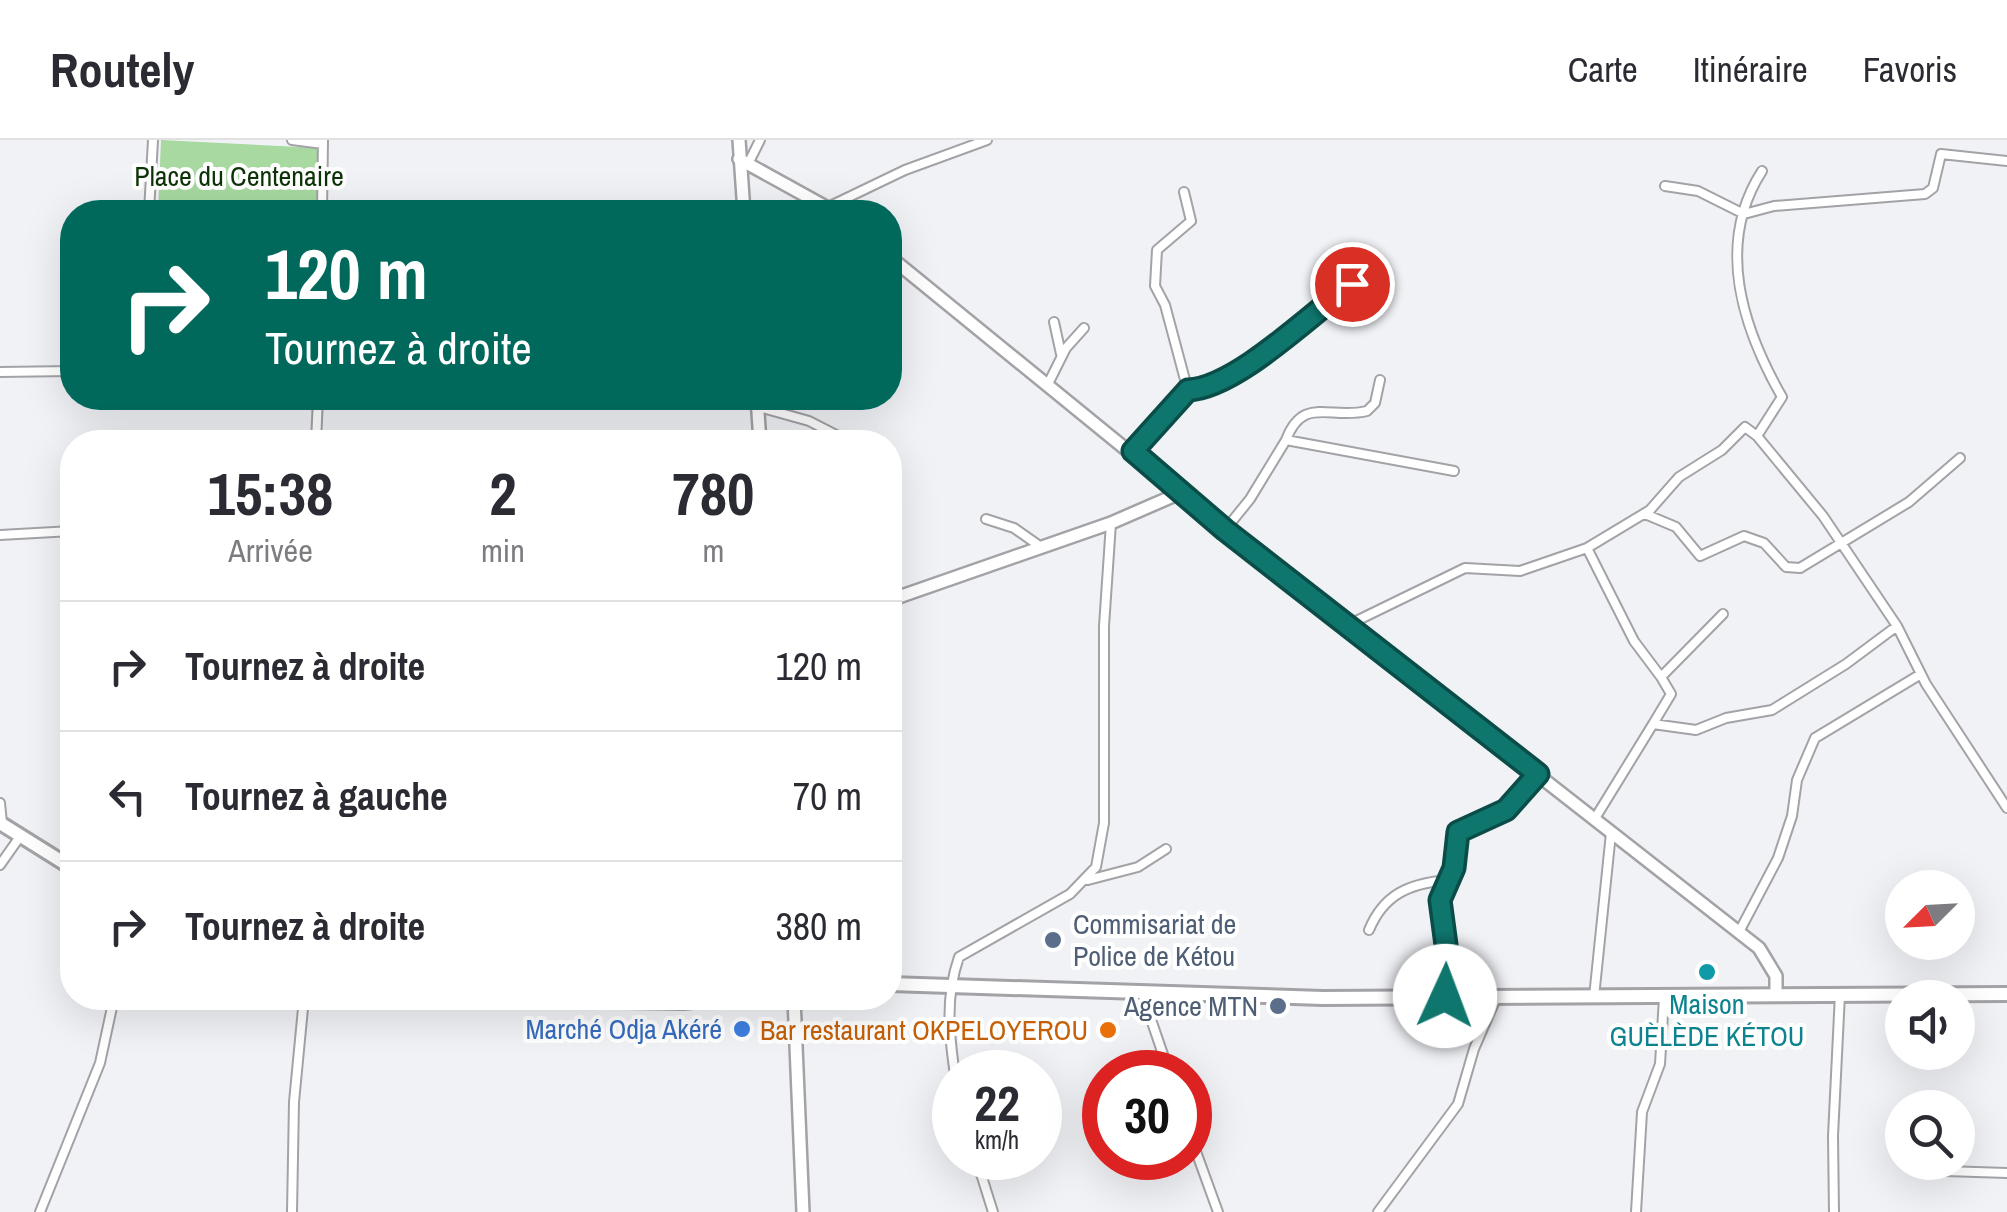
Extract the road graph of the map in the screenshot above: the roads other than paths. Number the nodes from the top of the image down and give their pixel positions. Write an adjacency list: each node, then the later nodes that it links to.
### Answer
1 (153, 140): 14 (street)
2 (292, 140): 7 (street)
3 (738, 140): 9 (street)
4 (760, 140): 9 (street)
5 (987, 140): 18 (street)
6 (1944, 140): 8 (street)
7 (323, 142): 15 (street)
8 (1941, 154): 10 (street); 19 (street)
9 (744, 161): 16 (street); 17 (street)
10 (2007, 161)
11 (1762, 171): 19 (street)
12 (1665, 186): 19 (street)
13 (1184, 192): 29 (street)
14 (150, 200)
15 (322, 200)
16 (744, 200)
17 (813, 200)
18 (850, 200)
19 (1744, 214): 32 (street)
20 (902, 267): 28 (street)
21 (1378, 273): 29 (street)
22 (1054, 322): 24 (street)
23 (1084, 328): 24 (street)
24 (1061, 359): 28 (street)
25 (60, 371): 26 (street)
26 (0, 372)
27 (1380, 380): 33 (street)
28 (1048, 384): 34 (street)
29 (1188, 390): 34 (street)
30 (778, 410): 31 (street)
31 (825, 430)
32 (1757, 436): 38 (street); 44 (street)
33 (1286, 440): 36 (street); 41 (street)
34 (1133, 451): 37 (street)
35 (1960, 458): 44 (street)
36 (1454, 471)
37 (1180, 493): 40 (street); 41 (street)
38 (1645, 514): 44 (street); 46 (street)
39 (986, 519): 45 (street)
40 (1111, 523): 45 (street); 64 (street)
41 (1225, 530): 49 (street)
42 (60, 532): 43 (street)
43 (0, 535)
44 (1838, 542): 50 (street)
45 (1041, 548): 47 (street)
46 (1586, 548): 49 (street); 52 (street)
47 (902, 596)
48 (1724, 614): 52 (street)
49 (1350, 624): 54 (street)
50 (1897, 626): 51 (street); 53 (street)
51 (1921, 674): 56 (street); 67 (street)
52 (1661, 676): 53 (street)
53 (1653, 724): 57 (street)
54 (1538, 774): 57 (street); 65 (street)
55 (0, 803): 58 (street)
56 (2007, 808)
57 (1594, 820): 59 (street)
58 (1, 824): 60 (main road)
59 (1610, 833): 67 (street); 76 (street)
60 (19, 838): 62 (main road); 63 (street)
61 (1166, 848): 64 (street)
62 (60, 861)
63 (0, 864)
64 (1088, 880): 68 (street)
65 (1446, 880): 66 (street); 74 (street)
66 (1369, 930)
67 (1738, 932): 72 (street)
68 (950, 982): 69 (main road); 70 (main road); 81 (street)
69 (902, 984)
70 (1142, 993): 74 (main road); 82 (street)
71 (2007, 993): 73 (main road)
72 (1776, 994): 73 (main road); 77 (main road)
73 (1840, 994): 94 (street)
74 (1445, 996): 75 (main road)
75 (1497, 996): 76 (main road); 92 (street)
76 (1594, 997): 77 (main road)
77 (1664, 998): 93 (street)
78 (111, 1010): 88 (street)
79 (303, 1010): 89 (street)
80 (795, 1010): 90 (street)
81 (951, 1050)
82 (1161, 1050)
83 (1975, 1172): 84 (street)
84 (2007, 1173)
85 (982, 1180): 87 (street)
86 (1206, 1180): 91 (street)
87 (991, 1211)
88 (40, 1212)
89 (292, 1212)
90 (803, 1212)
91 (1218, 1212)
92 (1378, 1212)
93 (1636, 1212)
94 (1834, 1212)

